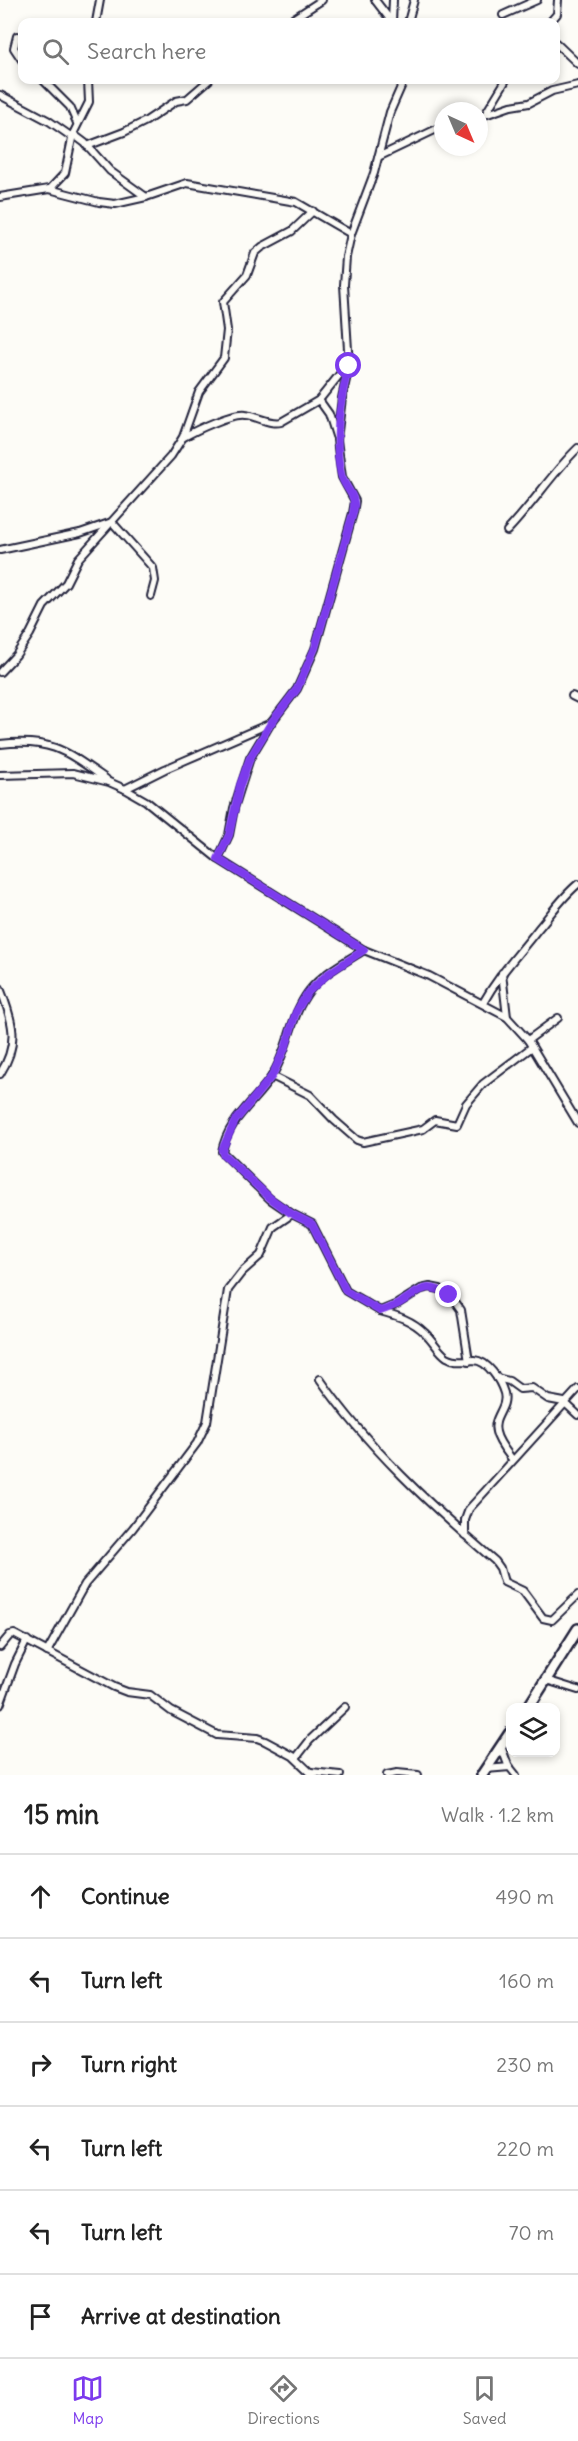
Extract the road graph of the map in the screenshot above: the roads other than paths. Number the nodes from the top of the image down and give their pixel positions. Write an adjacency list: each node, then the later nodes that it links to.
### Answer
1 (100, 0): 9 (street)
2 (322, 0): 10 (street)
3 (375, 0): 11 (street)
4 (393, 0): 12 (street)
5 (414, 0): 13 (street)
6 (537, 0): 8 (street)
7 (558, 0): 14 (street)
8 (503, 15)
9 (97, 18)
10 (294, 18)
11 (389, 18)
12 (392, 18)
13 (409, 18)
14 (554, 18)
15 (16, 36): 17 (street)
16 (560, 48): 18 (street)
17 (18, 54)
18 (578, 64)
19 (48, 84): 28 (street)
20 (88, 84): 28 (street)
21 (204, 84): 31 (street)
22 (402, 84): 32 (street)
23 (504, 84): 26 (street)
24 (578, 85): 27 (street)
25 (0, 95): 30 (street)
26 (488, 111)
27 (488, 113)
28 (78, 124): 30 (street)
29 (434, 130): 32 (street)
30 (73, 136): 31 (street); 33 (street)
31 (87, 146): 35 (street)
32 (378, 157): 37 (street)
33 (50, 189): 34 (street); 35 (street)
34 (0, 197)
35 (146, 197): 36 (street)
36 (313, 212): 37 (street); 40 (street)
37 (351, 234): 38 (street)
38 (349, 363): 39 (street); 41 (street)
39 (319, 400): 40 (street); 41 (street)
40 (183, 437): 43 (street)
41 (337, 440): 48 (street)
42 (578, 448): 44 (street)
43 (112, 522): 45 (street); 46 (street); 47 (street)
44 (507, 531)
45 (0, 550)
46 (151, 596)
47 (0, 672)
48 (271, 723): 52 (street); 53 (street)
49 (0, 744): 51 (street)
50 (0, 775): 51 (street)
51 (109, 782): 52 (street)
52 (125, 789): 53 (street)
53 (218, 859): 55 (street)
54 (578, 884): 56 (street)
55 (364, 950): 58 (street); 64 (street)
56 (502, 972): 58 (street); 59 (street)
57 (0, 988): 63 (street)
58 (483, 1003): 59 (street)
59 (507, 1017): 61 (street)
60 (558, 1018): 61 (street)
61 (528, 1040): 62 (street)
62 (532, 1047): 64 (street); 65 (street)
63 (0, 1074)
64 (272, 1076): 66 (street)
65 (578, 1123)
66 (292, 1214): 67 (street); 80 (street)
67 (380, 1311): 68 (street); 68 (street)
68 (469, 1360): 69 (street)
69 (496, 1378): 72 (street); 74 (street)
70 (320, 1379): 75 (street)
71 (578, 1389): 72 (street)
72 (564, 1402): 73 (street); 74 (street)
73 (578, 1415)
74 (512, 1459): 75 (street)
75 (465, 1535): 76 (street)
76 (578, 1595)
77 (578, 1629): 81 (main road)
78 (26, 1640): 79 (street); 80 (street); 84 (street)
79 (0, 1647)
80 (47, 1652): 88 (street)
81 (546, 1680): 82 (street); 83 (main road)
82 (578, 1690)
83 (531, 1703)
84 (0, 1705)
85 (345, 1707): 88 (street)
86 (506, 1739): 87 (main road)
87 (501, 1746): 89 (street); 90 (main road)
88 (296, 1758): 91 (street)
89 (510, 1767): 90 (street); 95 (street)
90 (484, 1772)
91 (312, 1774): 92 (street)
92 (340, 1775)
93 (387, 1775): 94 (street)
94 (418, 1775)
95 (516, 1775)

